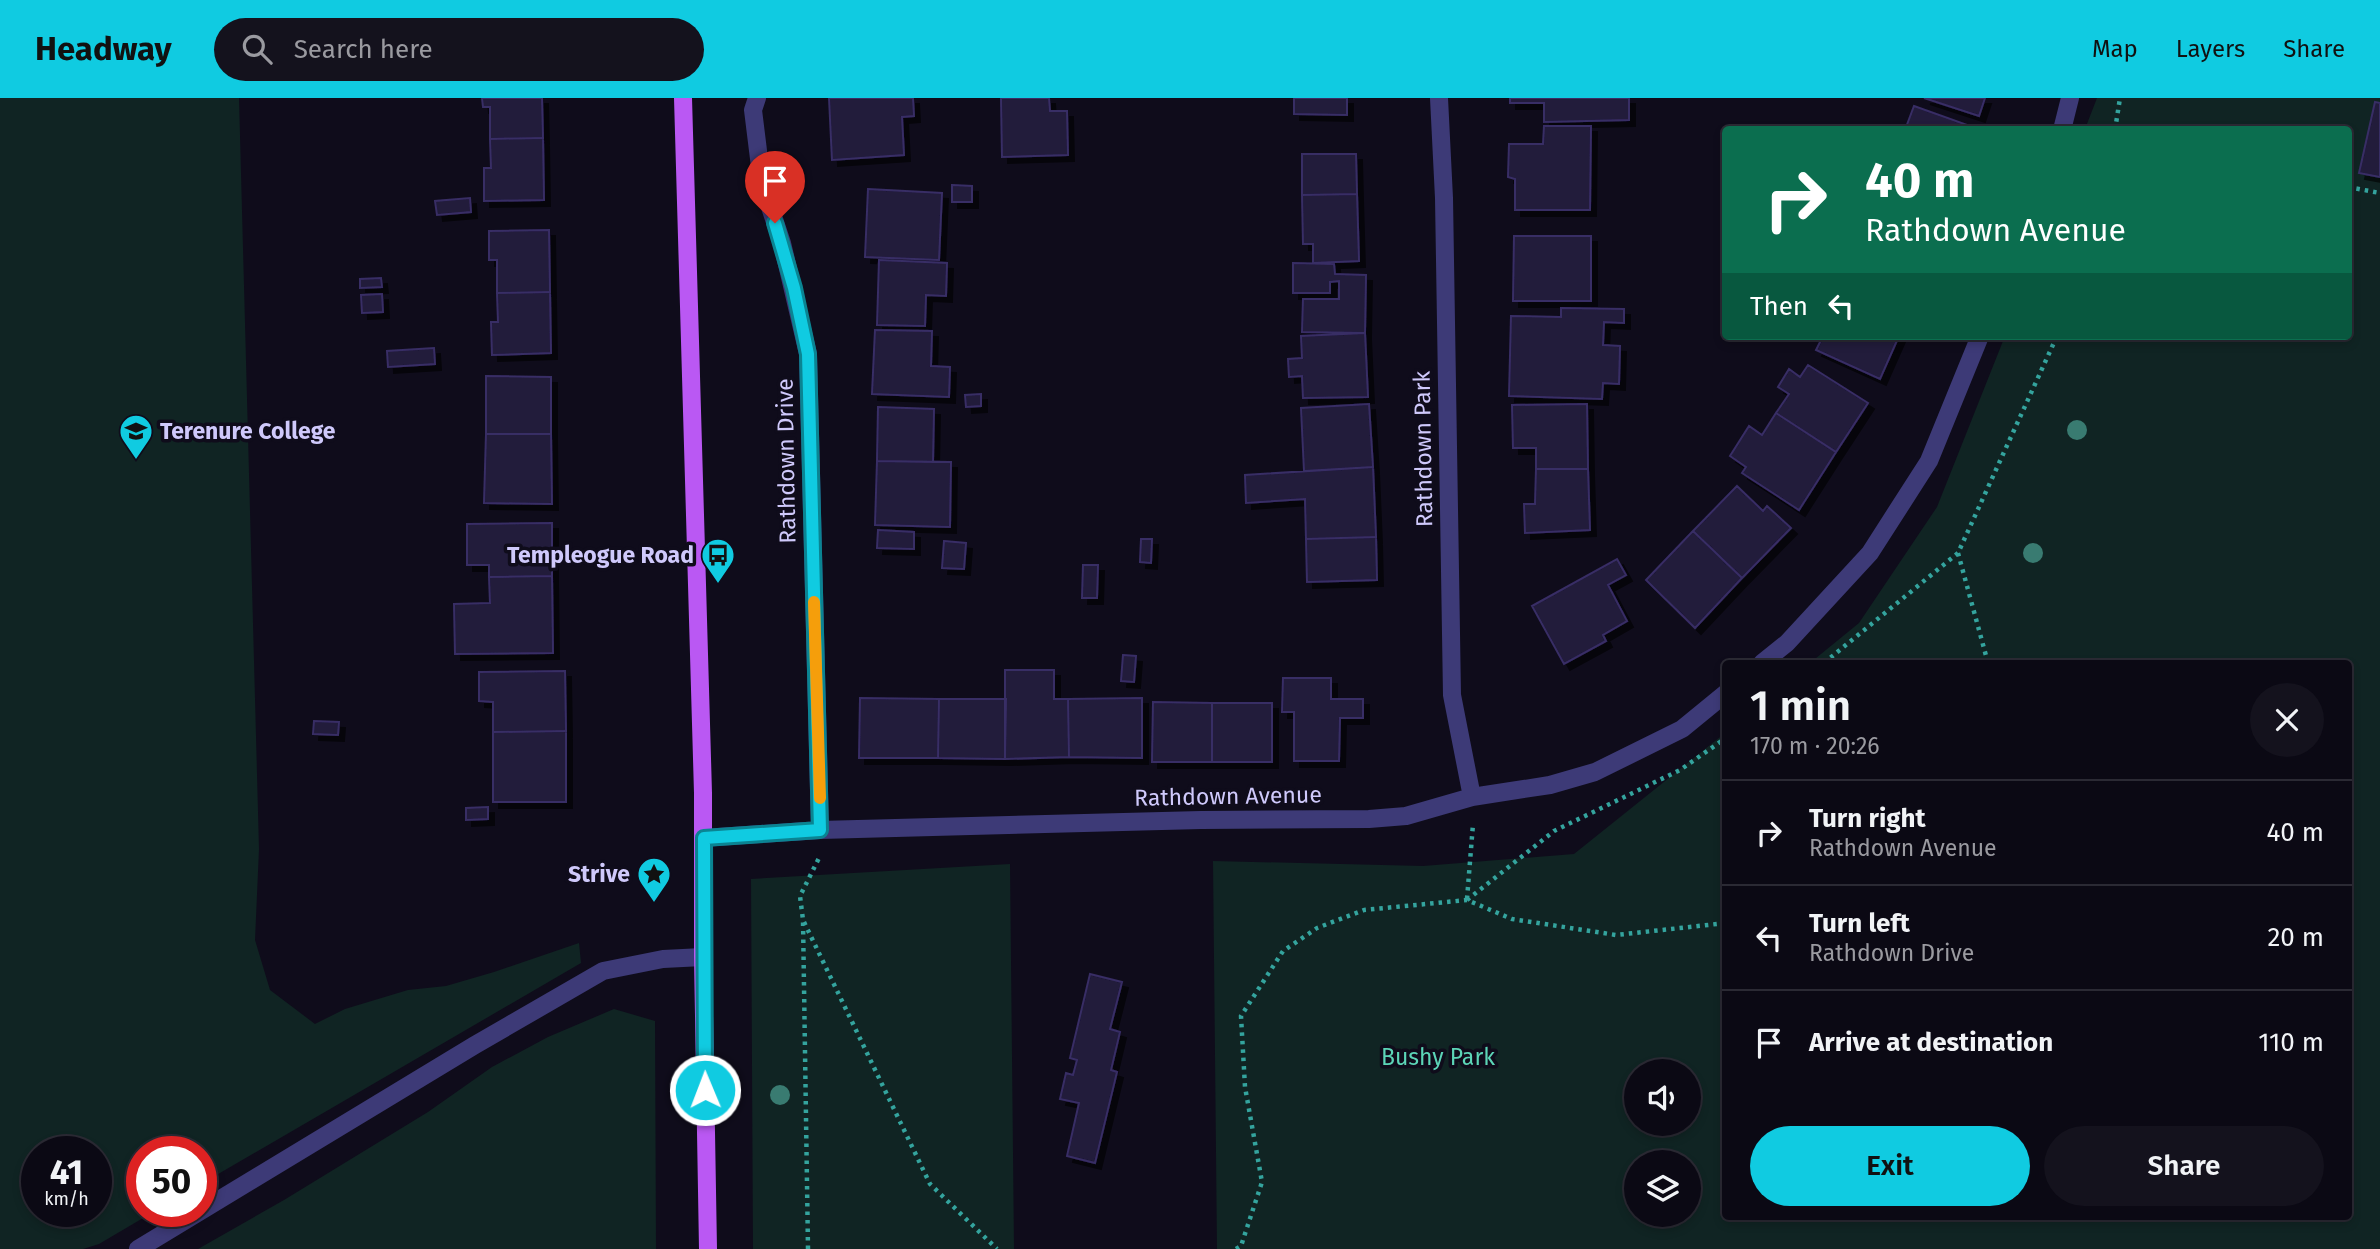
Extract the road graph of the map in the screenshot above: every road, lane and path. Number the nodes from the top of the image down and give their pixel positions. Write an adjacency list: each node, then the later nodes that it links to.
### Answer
1 (683, 98): 20 (main road)
2 (757, 98): 19 (street, Rathdown Drive)
3 (1439, 98): 18 (street, Rathdown Park)
4 (2070, 98): 6 (street)
5 (2120, 98): 7 (path)
6 (2063, 126)
7 (2116, 126)
8 (2352, 188): 9 (path)
9 (2380, 193)
10 (1978, 340): 13 (street)
11 (2055, 340): 12 (path)
12 (1958, 552): 14 (path); 15 (path)
13 (1766, 660)
14 (1828, 660)
15 (1987, 660)
16 (1722, 696): 18 (street, Rathdown Avenue)
17 (1722, 740): 21 (path)
18 (1472, 797): 19 (street, Rathdown Avenue); 21 (path)
19 (820, 830): 20 (street, Rathdown Avenue); 22 (path)
20 (704, 838): 24 (main road)
21 (1467, 900): 23 (path); 29 (path)
22 (803, 920): 27 (path); 28 (path)
23 (1722, 922)
24 (703, 957): 25 (street); 26 (main road)
25 (138, 1249)
26 (708, 1249)
27 (808, 1249)
28 (997, 1249)
29 (1236, 1249)

